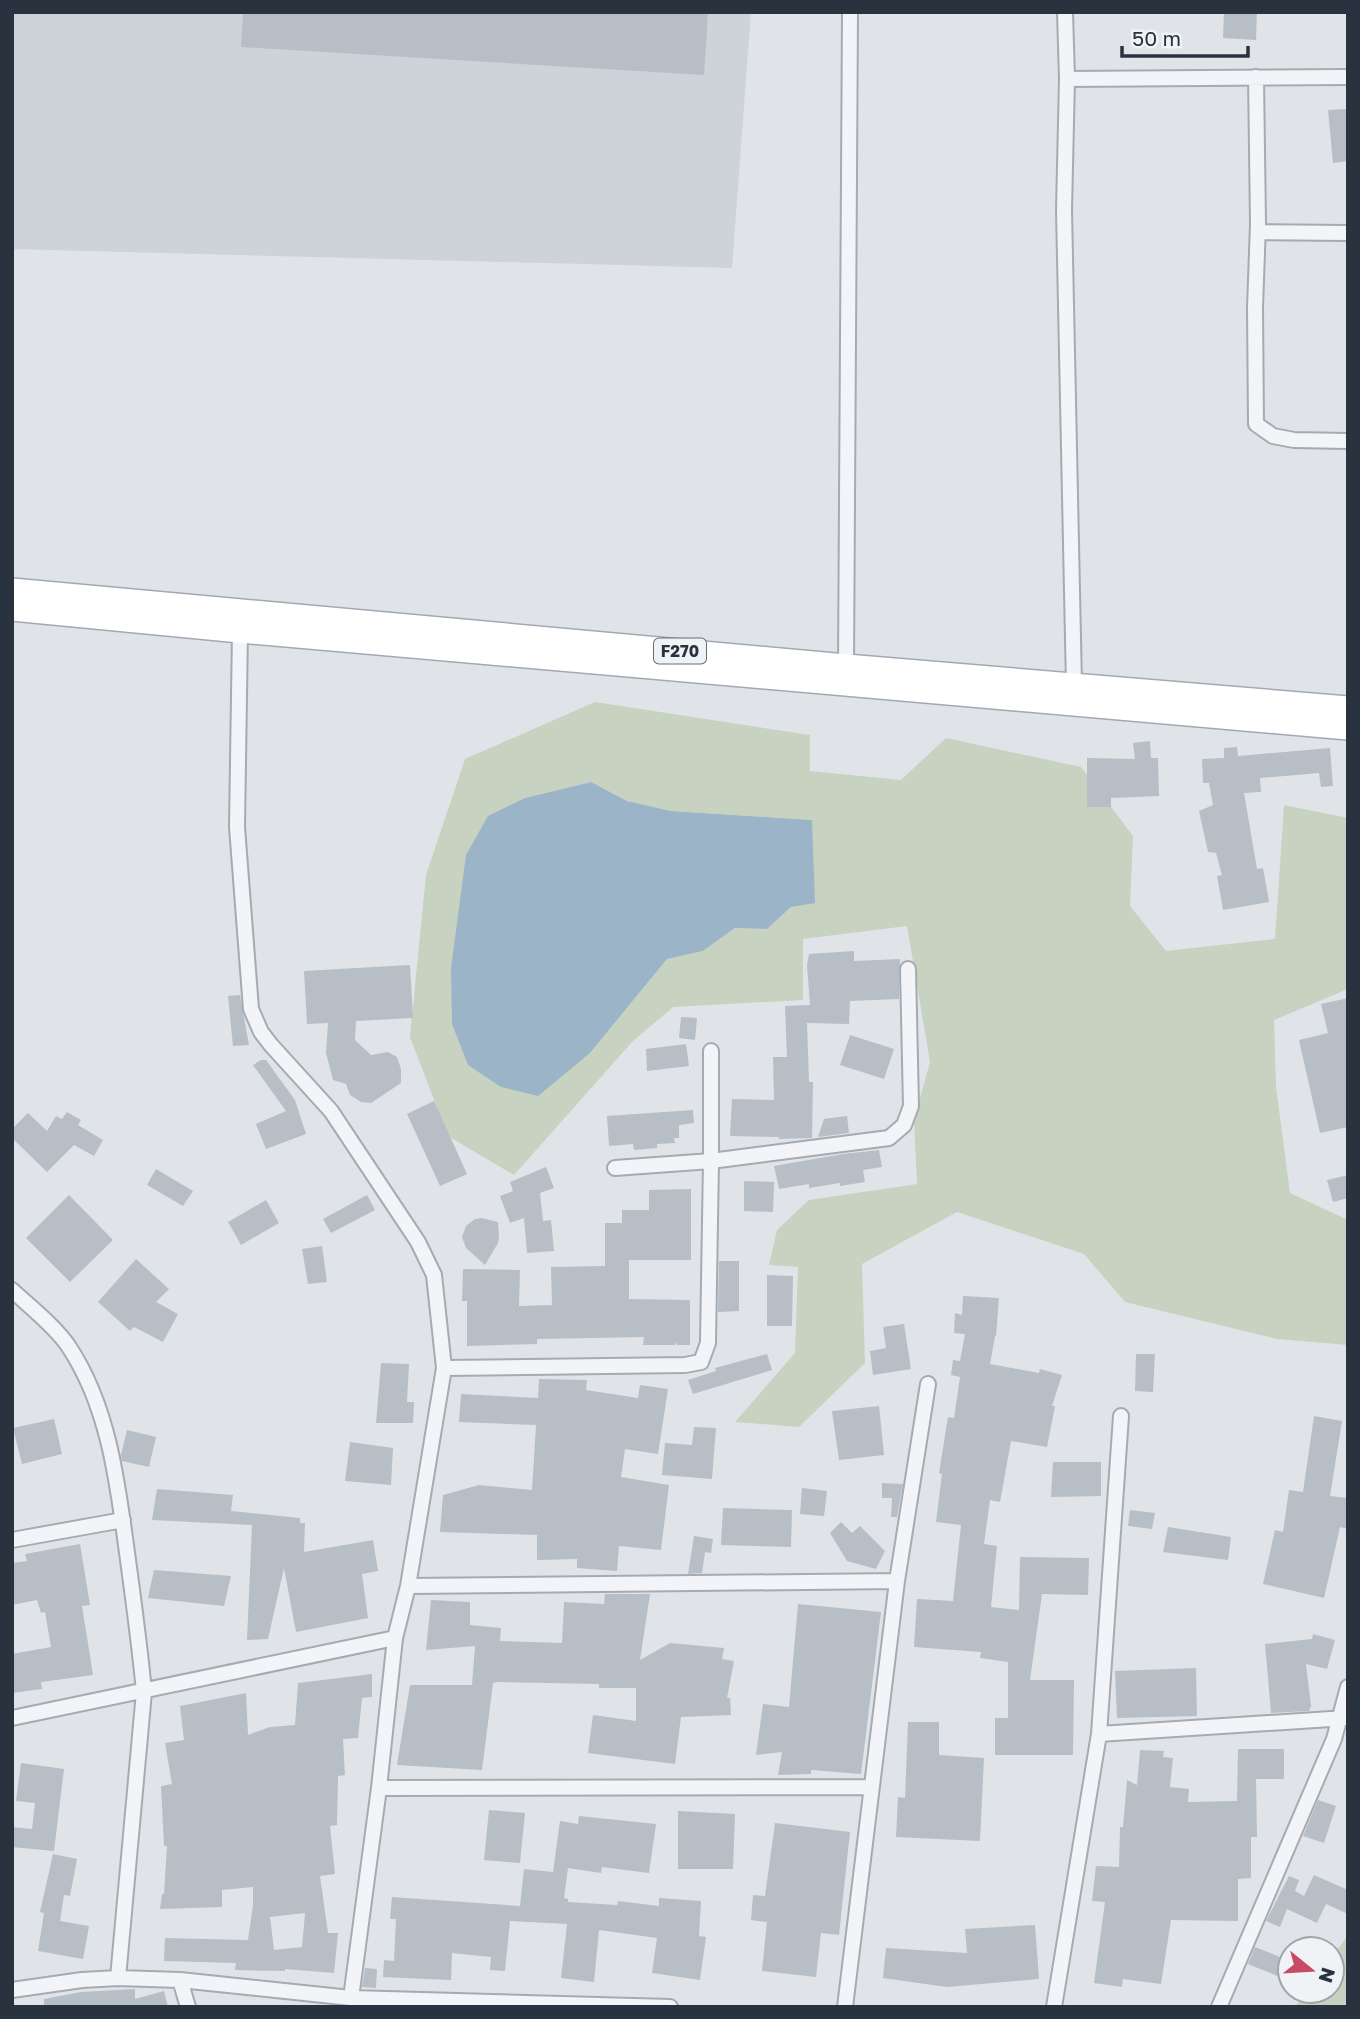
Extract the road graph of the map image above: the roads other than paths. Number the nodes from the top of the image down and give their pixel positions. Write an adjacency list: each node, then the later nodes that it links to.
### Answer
1 (850, 12): 12 (street)
2 (1065, 12): 5 (street)
3 (1256, 77): 4 (street); 5 (street); 6 (street)
4 (1348, 77)
5 (1067, 79): 13 (street)
6 (1258, 232): 7 (street); 8 (street)
7 (1348, 233)
8 (1348, 441)
9 (12, 590): 12 (main road, F270)
10 (12, 609): 11 (main road, F270)
11 (240, 631): 15 (main road, F270); 21 (street)
12 (846, 666): 13 (main road, F270)
13 (1074, 686): 14 (main road, F270)
14 (1348, 708)
15 (1348, 728)
16 (908, 969): 18 (street)
17 (711, 1051): 18 (street)
18 (711, 1161): 19 (street); 21 (street)
19 (615, 1168)
20 (12, 1290): 24 (street)
21 (444, 1368): 27 (street)
22 (928, 1384): 26 (street)
23 (1121, 1416): 33 (street)
24 (123, 1520): 25 (street); 30 (street)
25 (12, 1540)
26 (898, 1581): 27 (street); 34 (street)
27 (408, 1586): 28 (street)
28 (395, 1638): 30 (street); 35 (street)
29 (1348, 1687): 31 (street)
30 (144, 1692): 32 (street); 36 (street)
31 (1344, 1717): 33 (street); 44 (street)
32 (12, 1718)
33 (1099, 1734): 43 (street)
34 (872, 1787): 35 (street); 42 (street)
35 (379, 1788): 39 (street)
36 (118, 1978): 37 (street); 38 (street)
37 (180, 1980): 39 (street); 40 (street)
38 (12, 1990)
39 (351, 1997): 41 (street)
40 (188, 2007)
41 (670, 2007)
42 (845, 2007)
43 (1054, 2007)
44 (1219, 2007)

